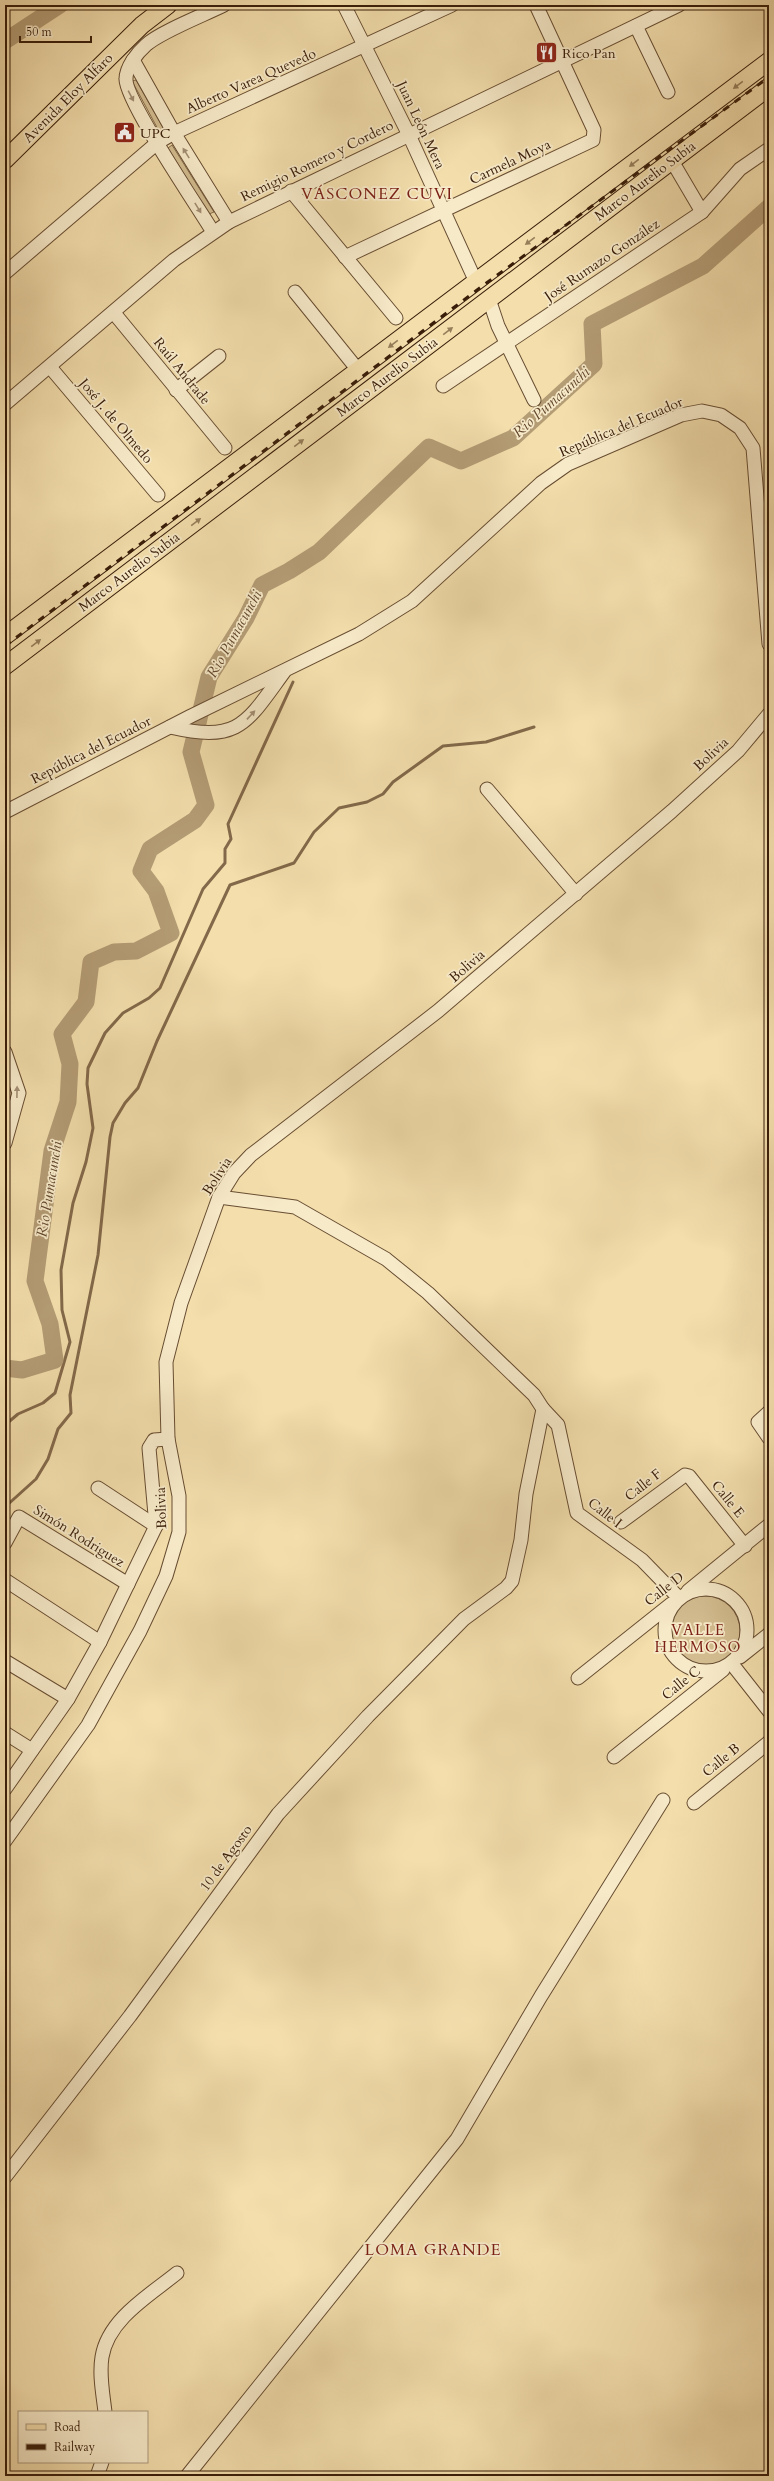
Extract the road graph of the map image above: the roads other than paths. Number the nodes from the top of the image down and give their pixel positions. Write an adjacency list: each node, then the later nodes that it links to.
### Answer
1 (168, 5): 18 (main road, Avenida Eloy Alfaro)
2 (224, 5): 9 (street)
3 (344, 5): 8 (street, Juan León Mera)
4 (452, 5): 8 (street, Alberto Varea Quevedo)
5 (536, 5): 11 (street)
6 (679, 5): 7 (street, Remigio Romero y Cordero)
7 (636, 26): 11 (street, Remigio Romero y Cordero); 13 (street)
8 (366, 46): 14 (street, Alberto Varea Quevedo); 15 (street, Juan León Mera)
9 (133, 60): 14 (street); 16 (street, one-way to 16)
10 (769, 61): 27 (main road, Marco Aurelio Subia, one-way to 27)
11 (564, 62): 15 (street, Remigio Romero y Cordero); 21 (street, Carmela Moya)
12 (769, 87): 19 (main road, Marco Aurelio Subia)
13 (668, 92)
14 (174, 133): 16 (street, Alberto Varea Quevedo); 23 (street, one-way to 14)
15 (409, 135): 20 (street, Remigio Romero y Cordero); 21 (street, Juan León Mera)
16 (157, 143): 24 (street, one-way to 24); 26 (street, Alberto Varea Quevedo)
17 (769, 149): 22 (street, José Rumazo González)
18 (5, 160)
19 (672, 161): 22 (street); 29 (main road, Marco Aurelio Subia)
20 (291, 191): 23 (street, Remigio Romero y Cordero); 25 (street)
21 (444, 211): 25 (street, Carmela Moya); 27 (street, Juan León Mera)
22 (702, 212): 32 (street, José Rumazo González)
23 (229, 222): 24 (street, Remigio Romero y Cordero)
24 (213, 232): 30 (street, Remigio Romero y Cordero)
25 (345, 257): 31 (street)
26 (5, 272)
27 (476, 282): 35 (main road, Marco Aurelio Subia, one-way to 35)
28 (295, 292): 35 (street)
29 (489, 300): 32 (street); 44 (main road, Marco Aurelio Subia, one-way to 29)
30 (114, 313): 34 (street, Remigio Romero y Cordero); 37 (street, Raúl Andrade)
31 (396, 318)
32 (508, 344): 36 (street, José Rumazo González); 38 (street)
33 (218, 356): 37 (street)
34 (50, 367): 39 (street, Remigio Romero y Cordero); 41 (street, José J. de Olmedo)
35 (358, 370): 42 (main road, Marco Aurelio Subia)
36 (444, 386)
37 (176, 390): 40 (street, Raúl Andrade)
38 (534, 400)
39 (5, 404)
40 (225, 448)
41 (158, 495)
42 (6, 632)
43 (769, 644): 45 (street, República del Ecuador)
44 (5, 666)
45 (286, 670): 47 (street, República del Ecuador); 47 (street, República del Ecuador, one-way to 45)
46 (769, 714): 50 (street, Bolivia)
47 (170, 727): 49 (street, República del Ecuador)
48 (486, 789): 50 (street)
49 (5, 812)
50 (576, 894): 53 (street, Bolivia)
51 (5, 1052): 52 (street, one-way to 51)
52 (5, 1143)
53 (219, 1197): 54 (street, Calle I); 57 (street, Bolivia)
54 (543, 1408): 67 (street, Calle I); 83 (street, 10 de Agosto)
55 (769, 1412): 56 (street)
56 (769, 1438)
57 (168, 1439): 62 (street); 82 (street, Bolivia)
58 (685, 1475): 60 (street, Calle F); 64 (street, Calle E)
59 (98, 1488): 62 (street)
60 (621, 1522)
61 (769, 1525): 64 (street, Calle D)
62 (156, 1526): 66 (street)
63 (5, 1544): 66 (street, Simón Rodriguez)
64 (745, 1546): 67 (street, Calle D)
65 (5, 1580): 69 (street)
66 (128, 1584): 69 (street)
67 (679, 1598): 71 (street); 71 (street); 72 (street, Calle D)
68 (769, 1634): 71 (street, Calle C)
69 (100, 1642): 73 (street)
70 (5, 1661): 73 (street)
71 (732, 1664): 74 (street); 78 (street, Calle C)
72 (578, 1678)
73 (68, 1699): 77 (street)
74 (769, 1711)
75 (5, 1733): 77 (street)
76 (769, 1742): 81 (street, Calle B)
77 (32, 1750): 79 (street)
78 (614, 1757)
79 (5, 1789)
80 (663, 1800): 88 (street)
81 (694, 1803)
82 (5, 1841)
83 (5, 2177)
84 (177, 2273): 85 (street)
85 (105, 2411)
86 (102, 2463): 87 (street)
87 (98, 2476)
88 (187, 2476)

